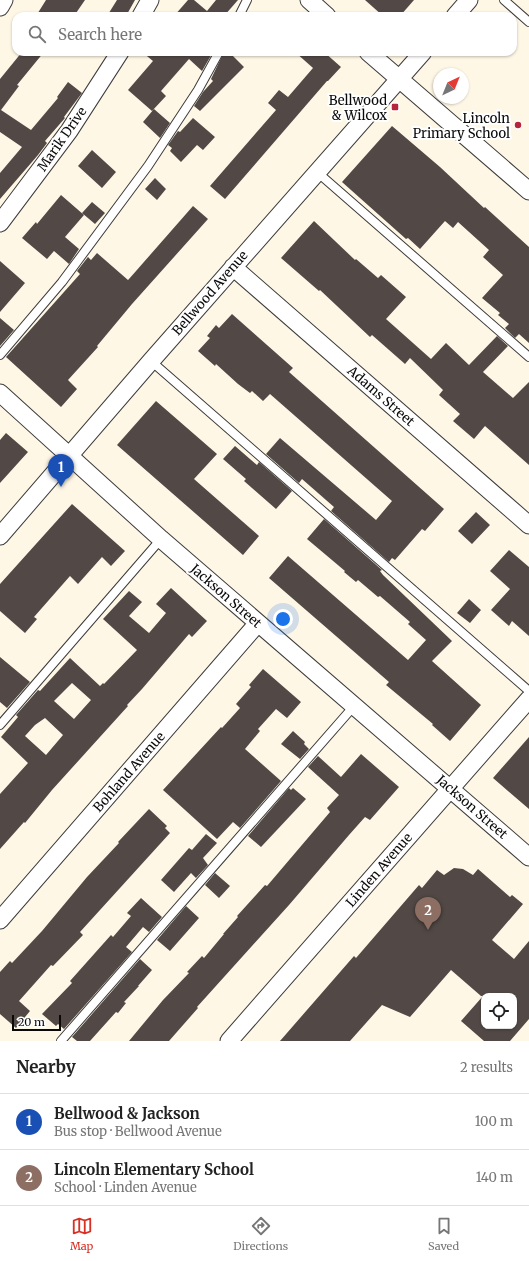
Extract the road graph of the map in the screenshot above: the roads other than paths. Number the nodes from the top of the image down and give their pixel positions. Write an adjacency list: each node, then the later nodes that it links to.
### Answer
1 (4, 0): 7 (street)
2 (150, 0): 8 (street)
3 (247, 0): 9 (lane)
4 (469, 0): 11 (street)
5 (504, 0): 12 (lane)
6 (312, 1): 10 (street)
7 (0, 7)
8 (143, 12)
9 (241, 12)
10 (323, 12)
11 (458, 12)
12 (529, 22)
13 (117, 56): 20 (street, Marik Drive)
14 (217, 56): 22 (lane)
15 (373, 56): 17 (street)
16 (419, 56): 17 (street, Bellwood Avenue)
17 (399, 79): 18 (street, Bellwood Avenue); 19 (street)
18 (317, 172): 21 (street, Bellwood Avenue); 23 (lane)
19 (529, 191)
20 (0, 223)
21 (233, 267): 24 (street, Bellwood Avenue); 27 (street, Adams Street)
22 (0, 355)
23 (529, 357)
24 (151, 361): 26 (street, Bellwood Avenue); 31 (lane)
25 (0, 393): 26 (street, Jackson Street)
26 (69, 456): 28 (street, Bellwood Avenue); 29 (street, Jackson Street)
27 (529, 525)
28 (0, 536)
29 (161, 539): 30 (street, Jackson Street); 34 (lane)
30 (258, 623): 33 (street, Jackson Street); 37 (street, Bohland Avenue)
31 (529, 691)
32 (529, 699): 35 (street, Linden Avenue)
33 (354, 706): 35 (street, Jackson Street); 38 (lane)
34 (0, 725)
35 (450, 789): 36 (street, Jackson Street); 39 (street, Linden Avenue)
36 (529, 857)
37 (0, 920)
38 (61, 1041)
39 (229, 1041)

